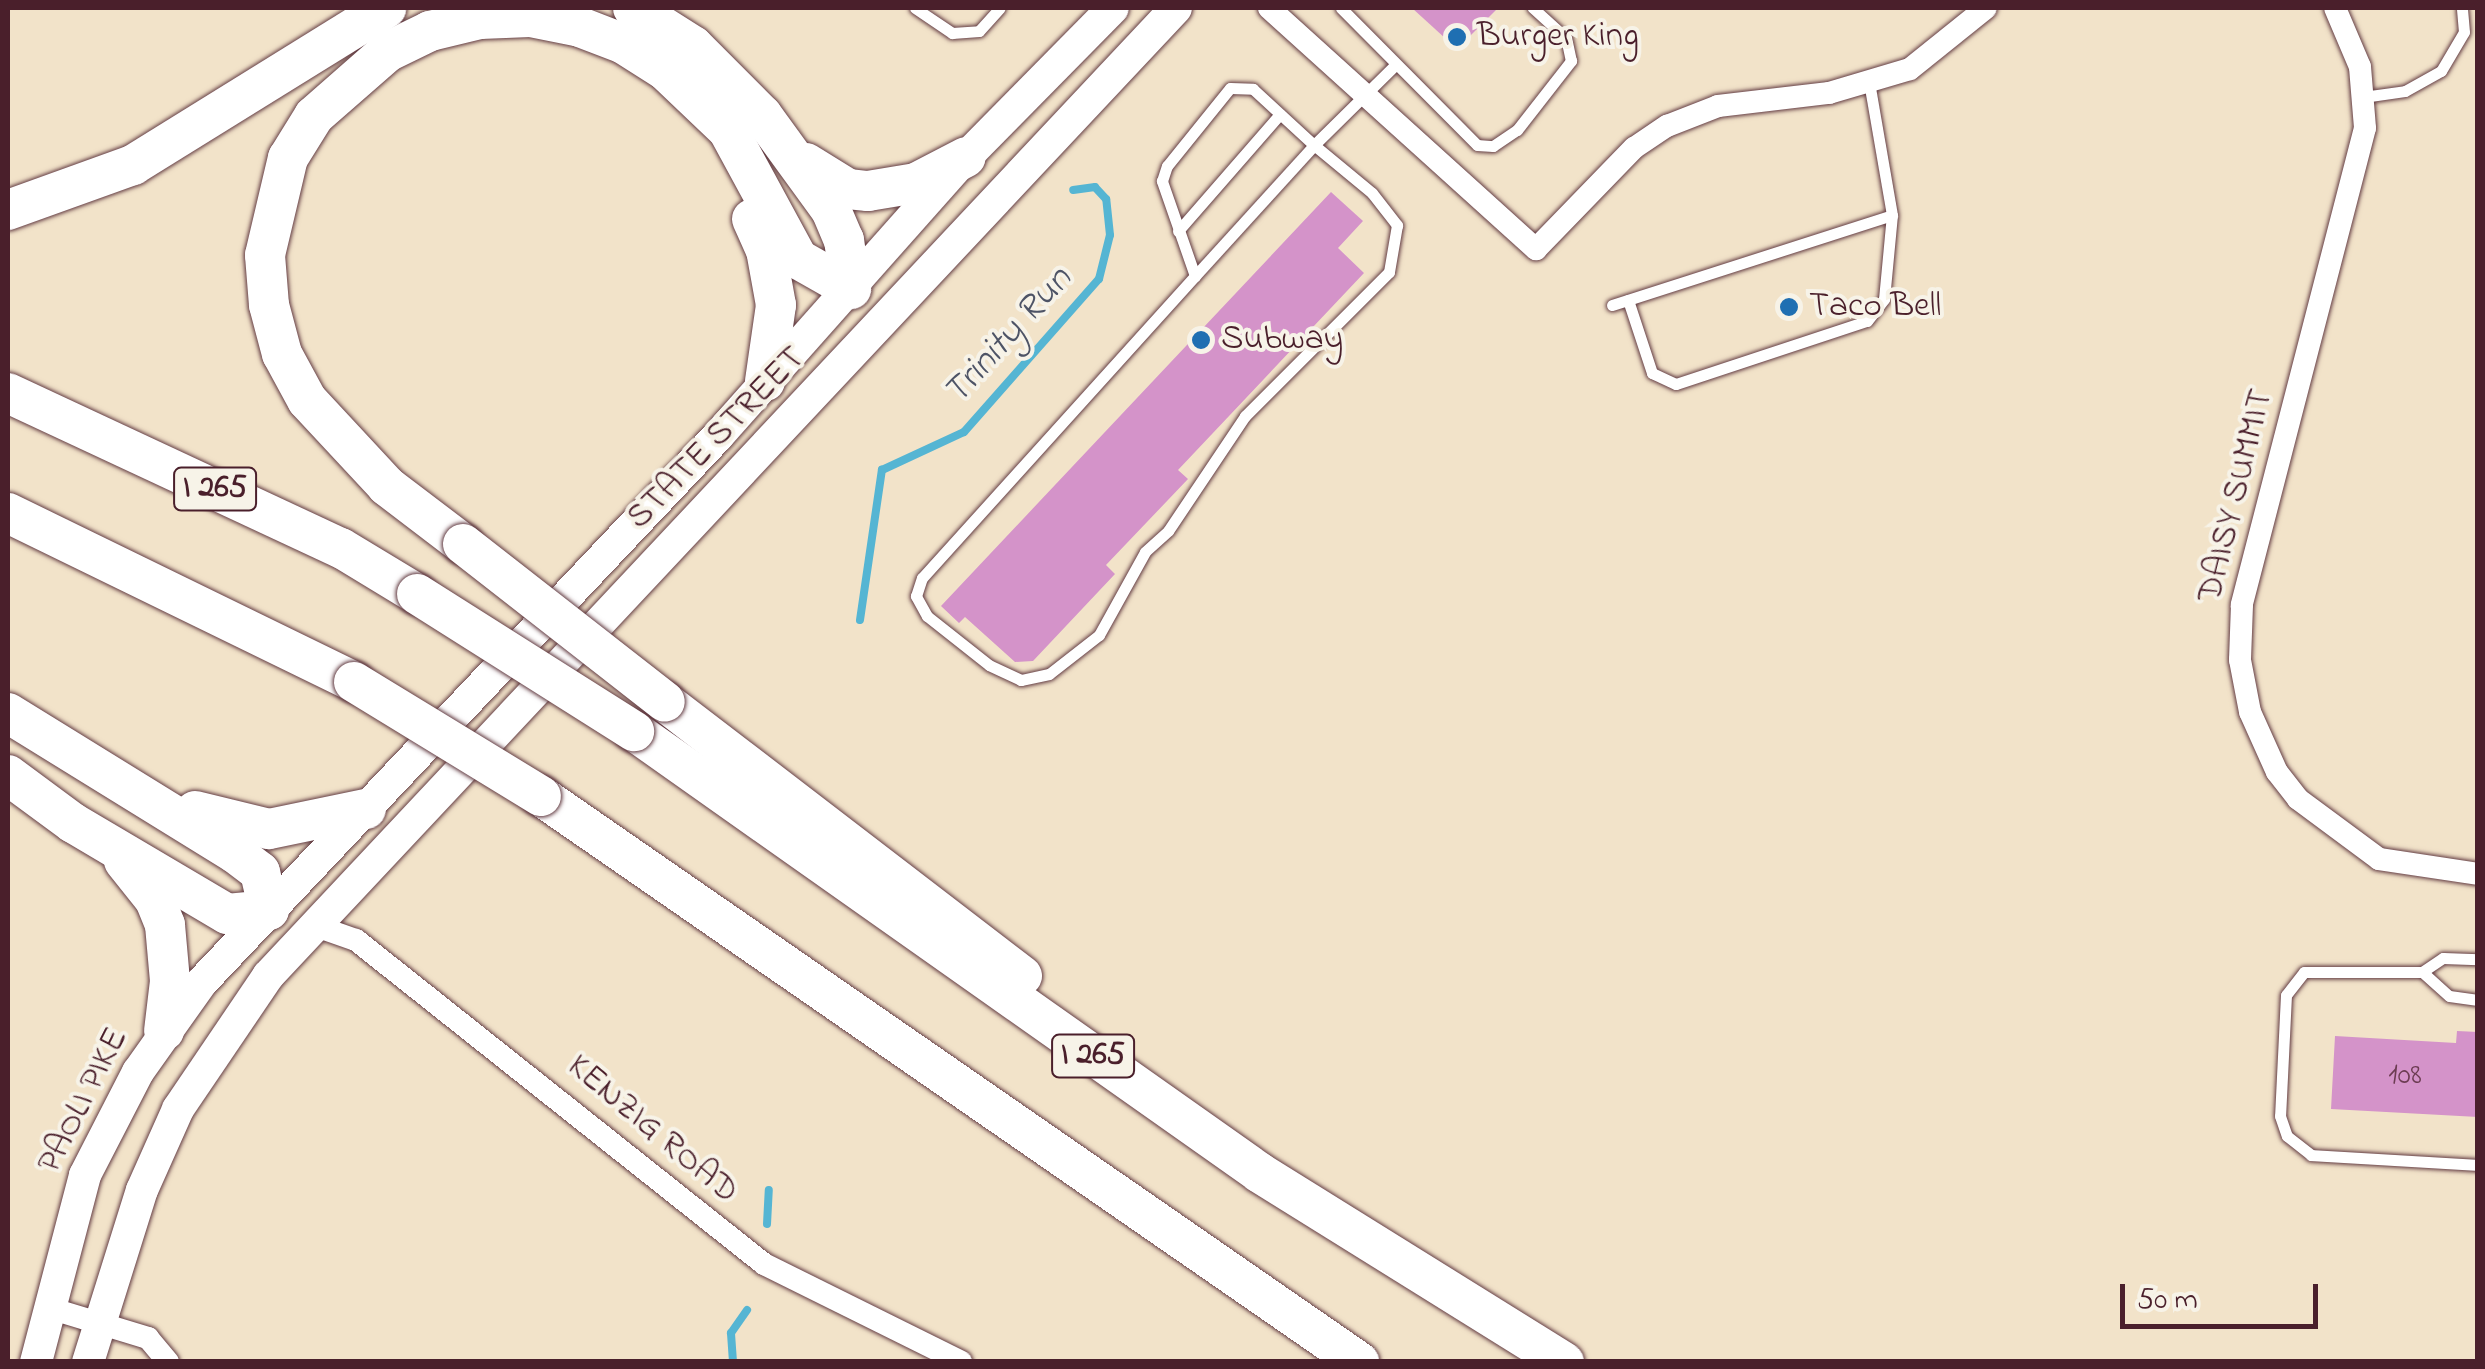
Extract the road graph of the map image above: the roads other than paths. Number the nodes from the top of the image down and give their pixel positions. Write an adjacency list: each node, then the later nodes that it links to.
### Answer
1 (386, 8): 22 (highway)
2 (633, 8): 19 (highway)
3 (915, 8): 4 (lane)
4 (1000, 8)
5 (1113, 8): 21 (main road, STATE STREET)
6 (1176, 8): 29 (main road, STATE STREET)
7 (1269, 8): 15 (street)
8 (1341, 8): 13 (lane)
9 (1533, 8): 13 (lane)
10 (1986, 8): 14 (street)
11 (2335, 8): 16 (street, DAISY SUMMIT)
12 (2462, 8): 16 (lane)
13 (1396, 64): 15 (lane)
14 (1870, 82): 15 (street); 23 (lane)
15 (1364, 94): 20 (lane)
16 (2363, 97): 38 (street, DAISY SUMMIT)
17 (698, 102): 26 (highway); 30 (highway); 46 (highway, bridge)
18 (1280, 114): 20 (lane); 24 (lane); 24 (lane)
19 (762, 115): 21 (highway); 26 (highway)
20 (1314, 145): 25 (lane); 25 (lane)
21 (966, 157): 26 (main road, STATE STREET)
22 (8, 210)
23 (1892, 214): 27 (lane); 27 (lane)
24 (1178, 232): 25 (lane)
25 (1195, 276)
26 (851, 289): 29 (main road); 30 (main road, STATE STREET)
27 (1628, 300): 28 (lane)
28 (1612, 305)
29 (885, 320): 40 (main road, STATE STREET)
30 (765, 381): 36 (main road, STATE STREET)
31 (8, 393): 46 (highway, I 265, bridge)
32 (8, 514): 53 (highway, bridge)
33 (8, 712): 35 (highway)
34 (8, 775): 37 (highway)
35 (154, 802): 36 (highway); 39 (highway)
36 (366, 810): 39 (main road, STATE STREET)
37 (73, 822): 39 (highway); 44 (highway)
38 (2478, 874)
39 (268, 910): 40 (main road); 44 (main road, PAOLI PIKE)
40 (316, 926): 48 (main road); 52 (street, KENZIG ROAD)
41 (2478, 960): 42 (lane)
42 (2422, 972): 43 (lane); 45 (lane)
43 (2478, 1000)
44 (164, 1031): 47 (main road, PAOLI PIKE)
45 (2478, 1165)
46 (1332, 1219): 54 (highway, I 265)
47 (46, 1307): 48 (street); 49 (main road, PAOLI PIKE)
48 (98, 1322): 50 (main road); 51 (street)
49 (36, 1362)
50 (88, 1362)
51 (168, 1362)
52 (961, 1362)
53 (1359, 1362)
54 (1564, 1362)

